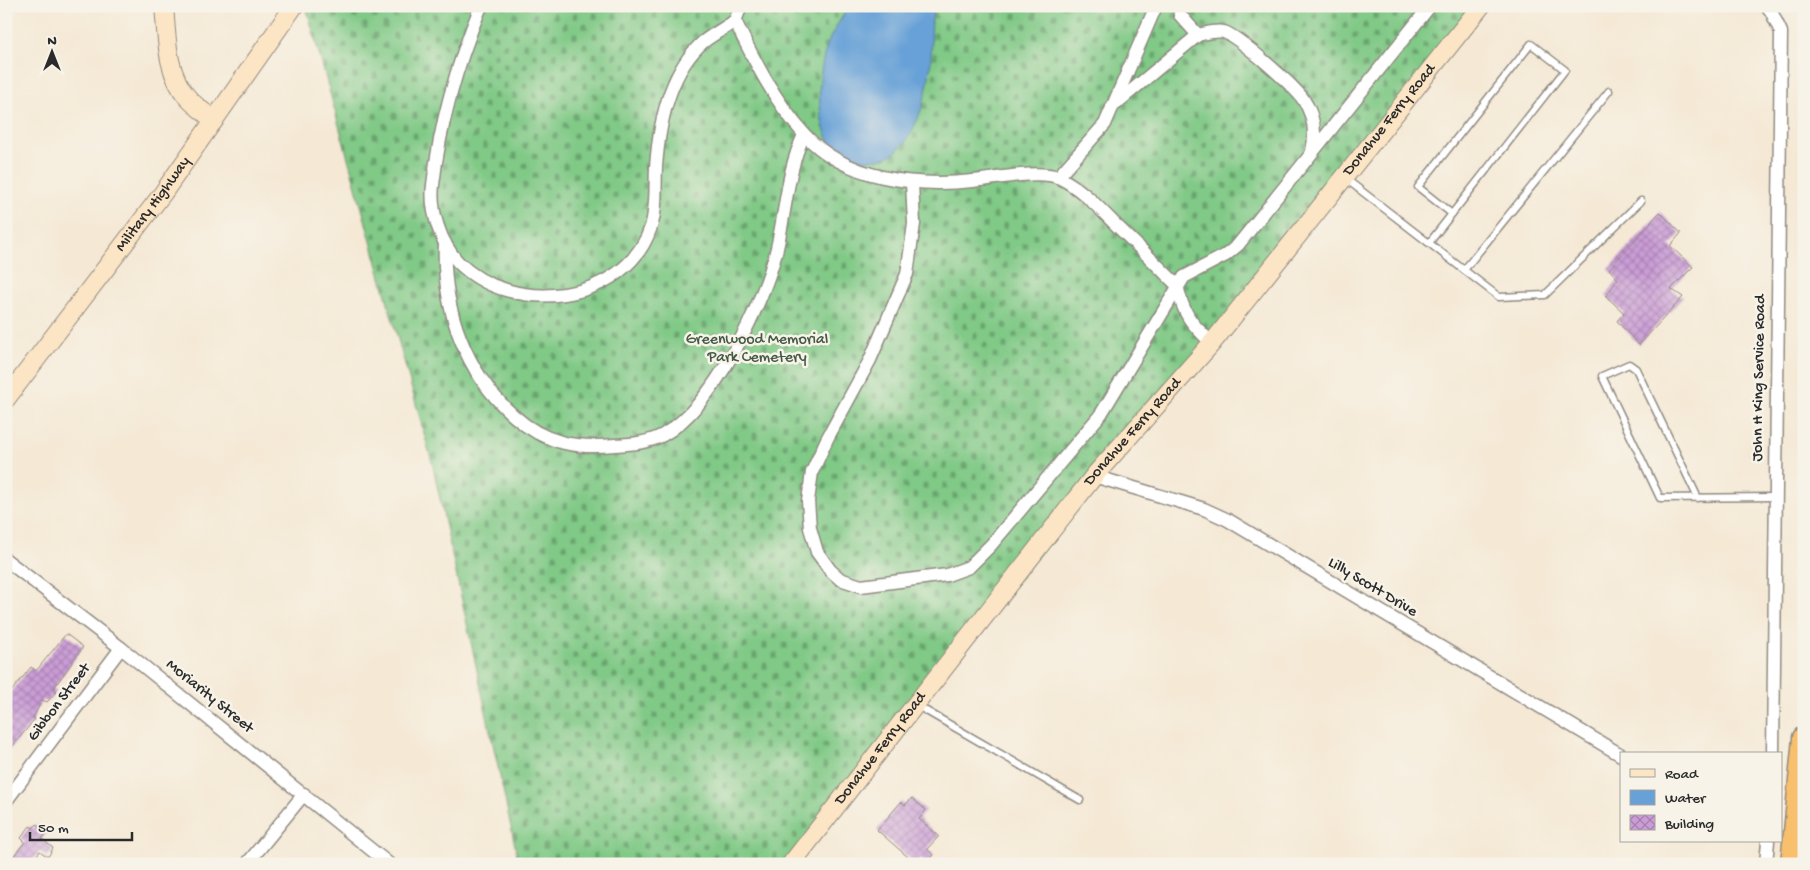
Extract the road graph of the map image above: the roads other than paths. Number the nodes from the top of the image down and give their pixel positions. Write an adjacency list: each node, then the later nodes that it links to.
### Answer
1 (164, 6): 14 (street)
2 (294, 6): 14 (street, Military Highway)
3 (481, 6): 22 (street)
4 (741, 6): 10 (street)
5 (1156, 6): 13 (street)
6 (1178, 6): 11 (street)
7 (1430, 6): 16 (street)
8 (1481, 6): 18 (street, Donahue Ferry Road)
9 (1767, 6): 29 (street, John H King Service Road)
10 (735, 21): 15 (street); 22 (street)
11 (1198, 35): 13 (street); 16 (street)
12 (1609, 91): 24 (lane)
13 (1112, 107): 17 (street)
14 (214, 121): 27 (street, Military Highway)
15 (804, 135): 19 (street); 22 (street)
16 (1311, 154): 25 (street)
17 (1058, 177): 19 (street); 25 (street)
18 (1345, 177): 23 (lane); 26 (street, Donahue Ferry Road)
19 (912, 182): 25 (street)
20 (1641, 201): 24 (lane)
21 (1452, 214): 21 (lane); 23 (lane)
22 (445, 243)
23 (1429, 243): 24 (lane)
24 (1464, 270)
25 (1178, 285): 26 (street)
26 (1212, 343): 28 (street, Donahue Ferry Road)
27 (6, 399)
28 (1094, 476): 33 (street, Donahue Ferry Road); 36 (street, Lilly Scott Drive)
29 (1775, 497): 30 (lane); 35 (street, John H King Service Road)
30 (1698, 498): 30 (lane)
31 (6, 560): 32 (street, Moriarity Street)
32 (122, 648): 37 (street, Moriarity Street); 39 (street, Gibbon Street)
33 (915, 705): 38 (lane); 41 (street, Donahue Ferry Road)
34 (1804, 738): 45 (highway)
35 (1772, 752)
36 (1620, 753)
37 (304, 794): 42 (street); 43 (street, Moriarity Street)
38 (1080, 800)
39 (6, 801)
40 (1768, 842): 44 (street)
41 (797, 862)
42 (247, 864)
43 (389, 864)
44 (1766, 864)
45 (1792, 864)

